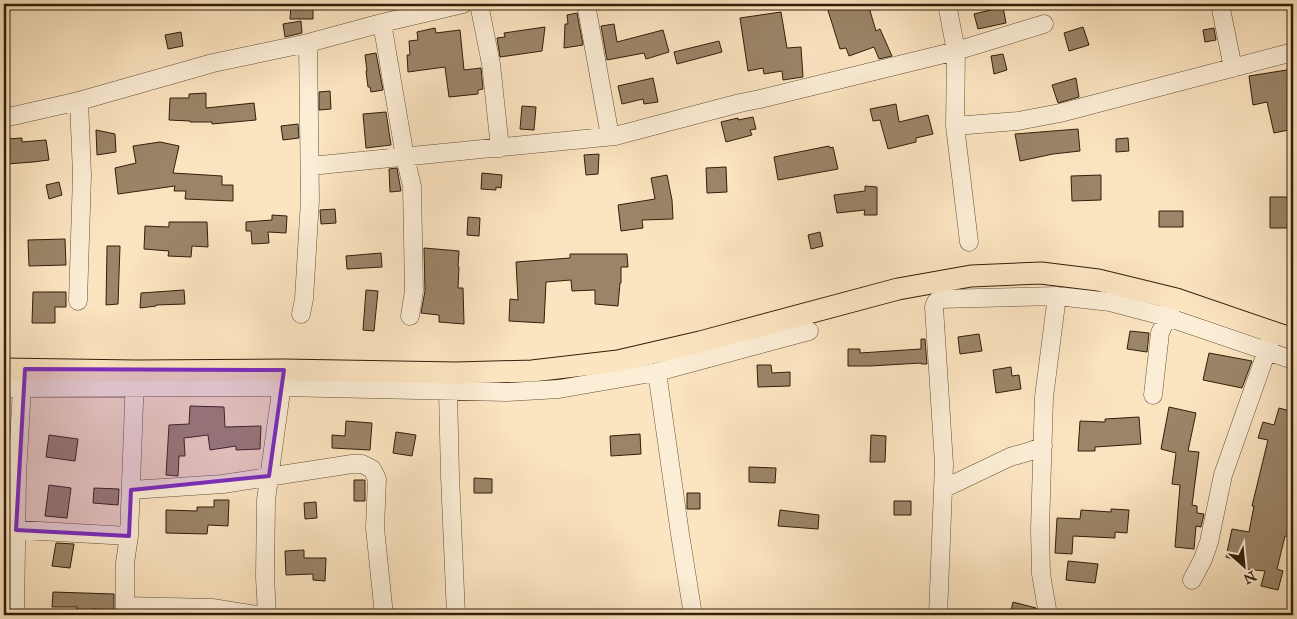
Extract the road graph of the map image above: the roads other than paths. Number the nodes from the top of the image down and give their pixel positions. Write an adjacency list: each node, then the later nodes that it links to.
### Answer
1 (462, 4): 6 (street)
2 (479, 4): 16 (street)
3 (586, 4): 15 (street)
4 (947, 4): 9 (street)
5 (1220, 4): 11 (street)
6 (382, 23): 8 (street); 17 (street)
7 (1044, 24): 9 (street)
8 (308, 43): 12 (street); 18 (street)
9 (956, 51): 14 (street); 15 (street)
10 (1293, 52): 11 (street)
11 (1233, 68): 14 (street)
12 (79, 101): 13 (street); 21 (street)
13 (4, 118)
14 (955, 126): 19 (street)
15 (610, 136): 16 (street)
16 (500, 148): 17 (street)
17 (405, 156): 18 (street); 24 (street)
18 (310, 166): 23 (street)
19 (969, 242)
20 (1057, 296): 22 (street); 36 (street); 38 (street)
21 (78, 301)
22 (1172, 308): 26 (main road); 31 (main road); 35 (street)
23 (301, 314)
24 (410, 316)
25 (809, 331): 29 (street)
26 (1278, 340): 27 (street); 42 (street)
27 (1293, 360)
28 (4, 369): 30 (main road)
29 (657, 372): 34 (street); 49 (street)
30 (24, 378): 32 (main road); 33 (street); 40 (street)
31 (283, 378): 32 (main road); 34 (street); 37 (street)
32 (135, 379): 39 (street)
33 (4, 388)
34 (448, 391): 48 (street)
35 (1153, 395)
36 (1043, 446): 38 (street); 51 (street)
37 (269, 476): 39 (street); 46 (street); 47 (street)
38 (943, 489): 50 (street)
39 (131, 490): 41 (street)
40 (10, 529): 41 (street); 44 (street)
41 (129, 536): 43 (street)
42 (1192, 580)
43 (125, 611): 45 (street)
44 (15, 615)
45 (257, 615)
46 (267, 615)
47 (384, 615)
48 (456, 615)
49 (693, 615)
50 (938, 615)
51 (1048, 615)

